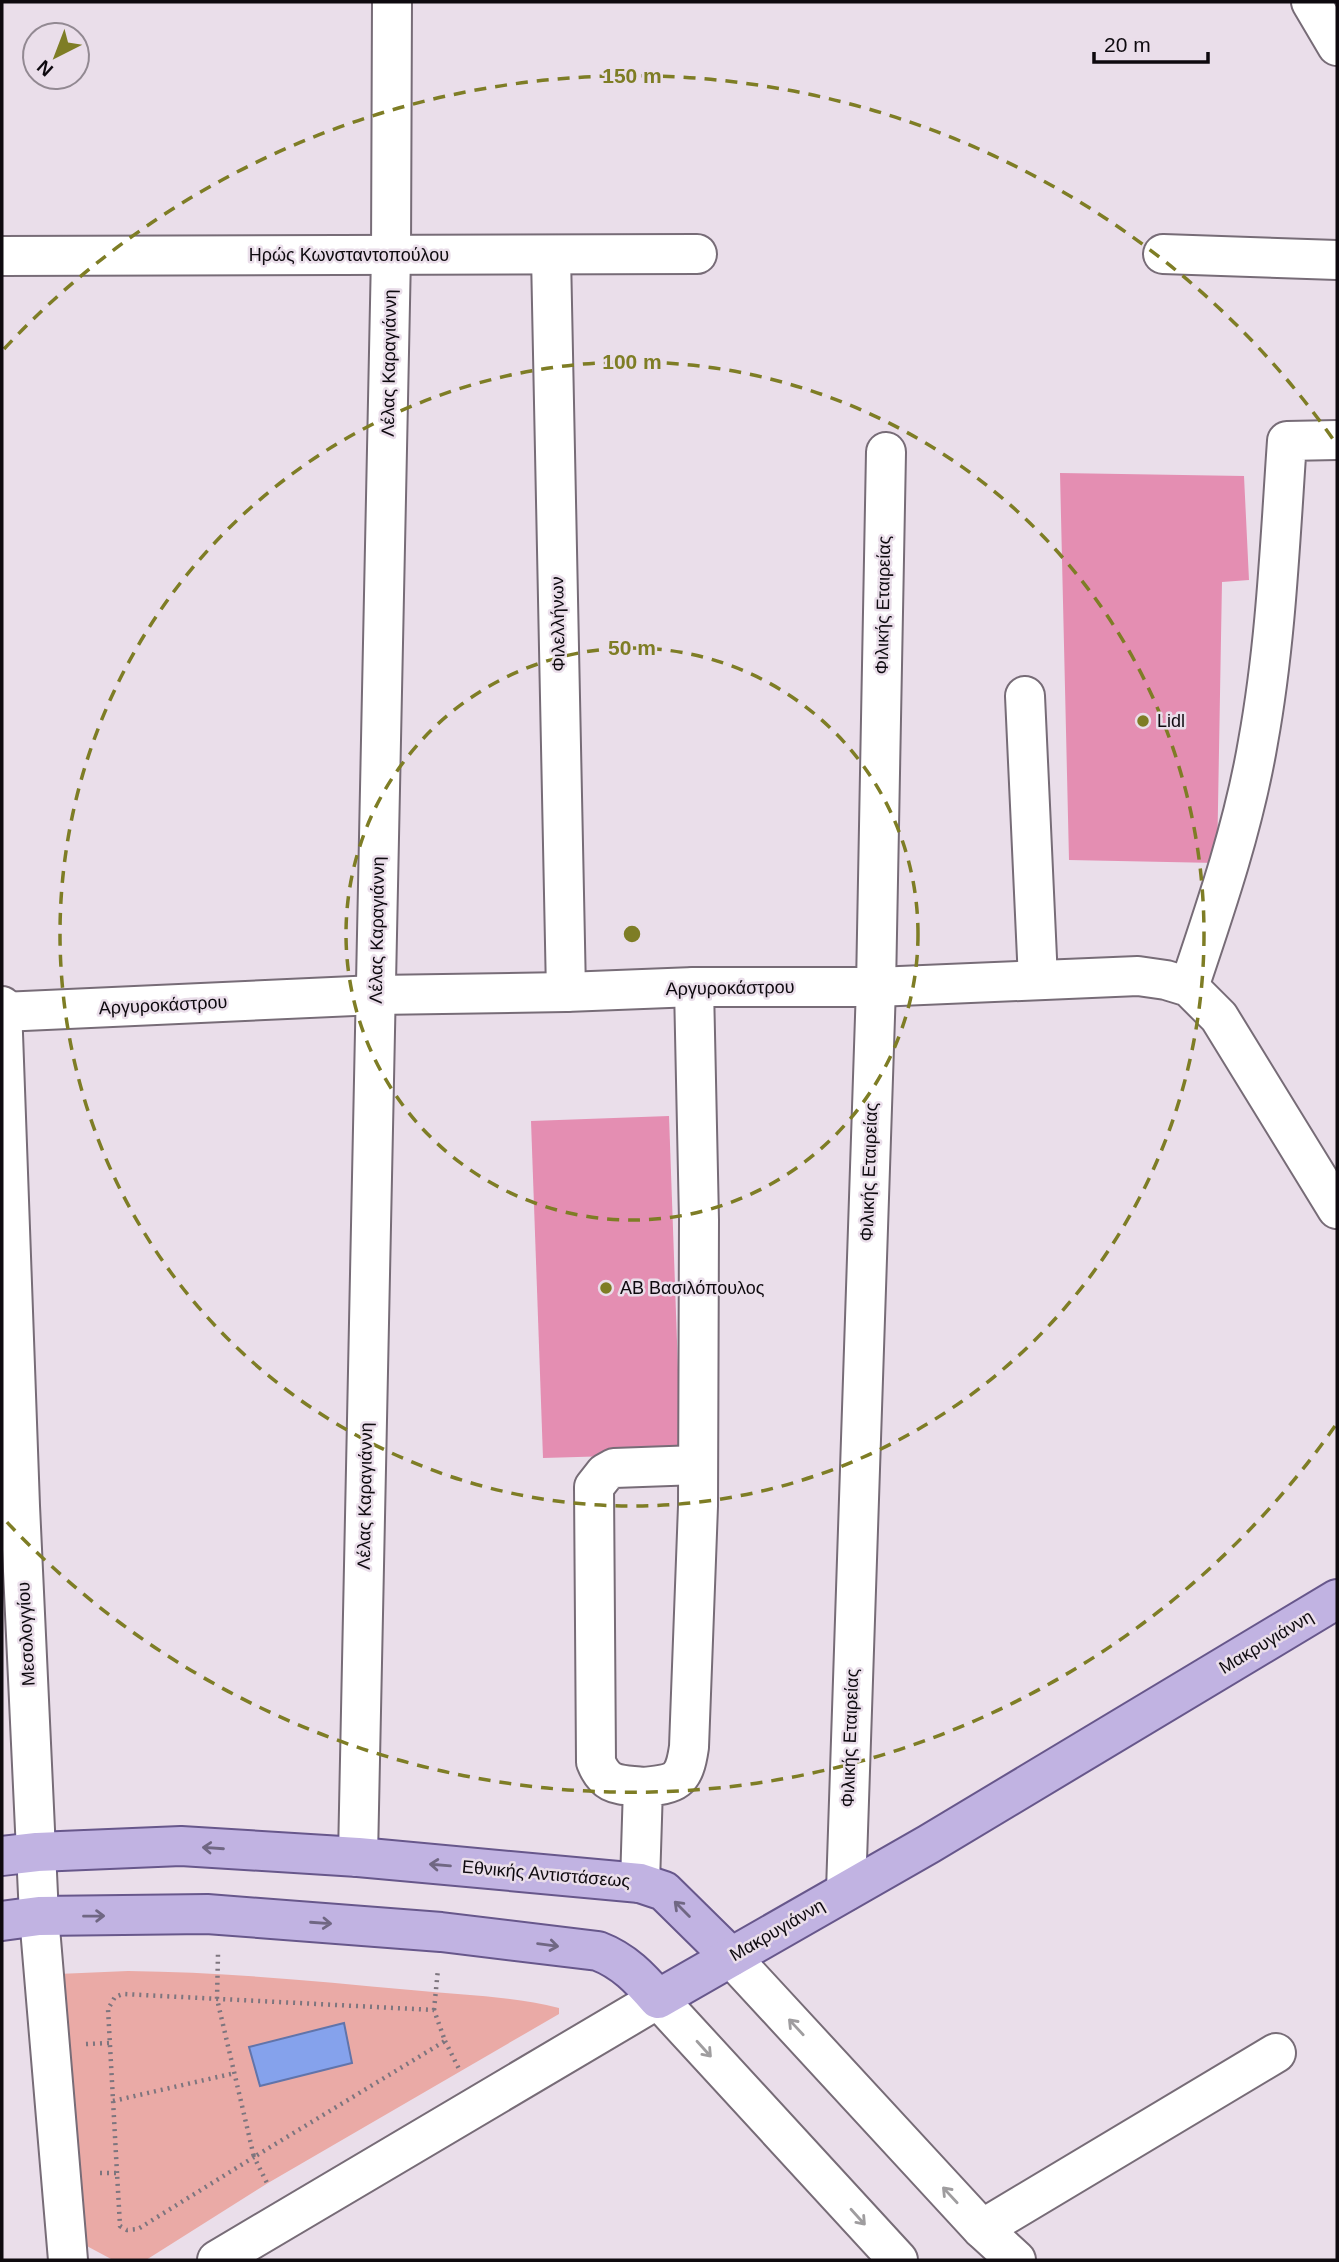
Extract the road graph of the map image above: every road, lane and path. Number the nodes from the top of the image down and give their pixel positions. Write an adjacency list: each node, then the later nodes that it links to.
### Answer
1 (392, 2): 6 (street, Λέλας Καραγιάννη)
2 (1311, 2): 3 (street)
3 (1337, 46)
4 (697, 254): 8 (street, Ηρώς Κωνσταντοπούλου)
5 (1163, 254): 9 (street)
6 (391, 255): 7 (street, Ηρώς Κωνσταντοπούλου); 8 (street, Ηρώς Κωνσταντοπούλου); 18 (street, Λέλας Καραγιάννη)
7 (2, 256)
8 (551, 256): 17 (street, Φιλελλήνων)
9 (1337, 260)
10 (1337, 440): 16 (street)
11 (886, 452): 15 (street, Φιλικής Εταιρείας)
12 (1025, 696): 13 (street)
13 (1038, 980): 15 (street, Αργυροκάστρου); 16 (street, Αργυροκάστρου)
14 (694, 987): 15 (street, Αργυροκάστρου); 17 (street, Αργυροκάστρου); 22 (street)
15 (876, 987): 28 (street, Φιλικής Εταιρείας)
16 (1189, 987): 21 (street)
17 (566, 992): 18 (street, Αργυροκάστρου)
18 (376, 995): 20 (street, Αργυροκάστρου); 26 (street, Λέλας Καραγιάννη)
19 (2, 1006): 20 (street, Μεσολογγίου)
20 (2, 1012): 25 (street, Μεσολογγίου)
21 (1337, 1209)
22 (698, 1465): 24 (street); 24 (street)
23 (1337, 1599): 28 (main road, Μακρυγιάννη)
24 (643, 1787): 27 (street)
25 (19, 1854): 26 (main road, Εθνικής Αντιστάσεως, one-way to 25); 29 (street, Μεσολογγίου)
26 (358, 1857): 27 (main road, Εθνικής Αντιστάσεως, one-way to 26)
27 (640, 1882): 31 (main road, Εθνικής Αντιστάσεως, one-way to 27)
28 (846, 1891): 31 (main road, Μακρυγιάννη)
29 (40, 1916): 30 (main road); 33 (main road, one-way to 33); 38 (street, Μεσολογγίου)
30 (2, 1921)
31 (731, 1956): 33 (main road, Μακρυγιάννη); 41 (street, Εθνικής Αντιστάσεως, one-way to 31)
32 (217, 1999): 35 (path); 36 (path); 37 (path)
33 (658, 1999): 40 (street, Μακρυγιάννη); 45 (street, one-way to 45)
34 (1276, 2053): 41 (street)
35 (235, 2073): 36 (path); 37 (path)
36 (113, 2101): 39 (path)
37 (254, 2157): 39 (path); 40 (path)
38 (61, 2173): 39 (path); 42 (street, Μεσολογγίου)
39 (117, 2173)
40 (286, 2220): 43 (street, Μακρυγιάννη); 44 (street)
41 (982, 2229): 46 (street, Εθνικής Αντιστάσεως)
42 (68, 2260)
43 (217, 2260)
44 (279, 2260)
45 (898, 2260)
46 (1016, 2260)

